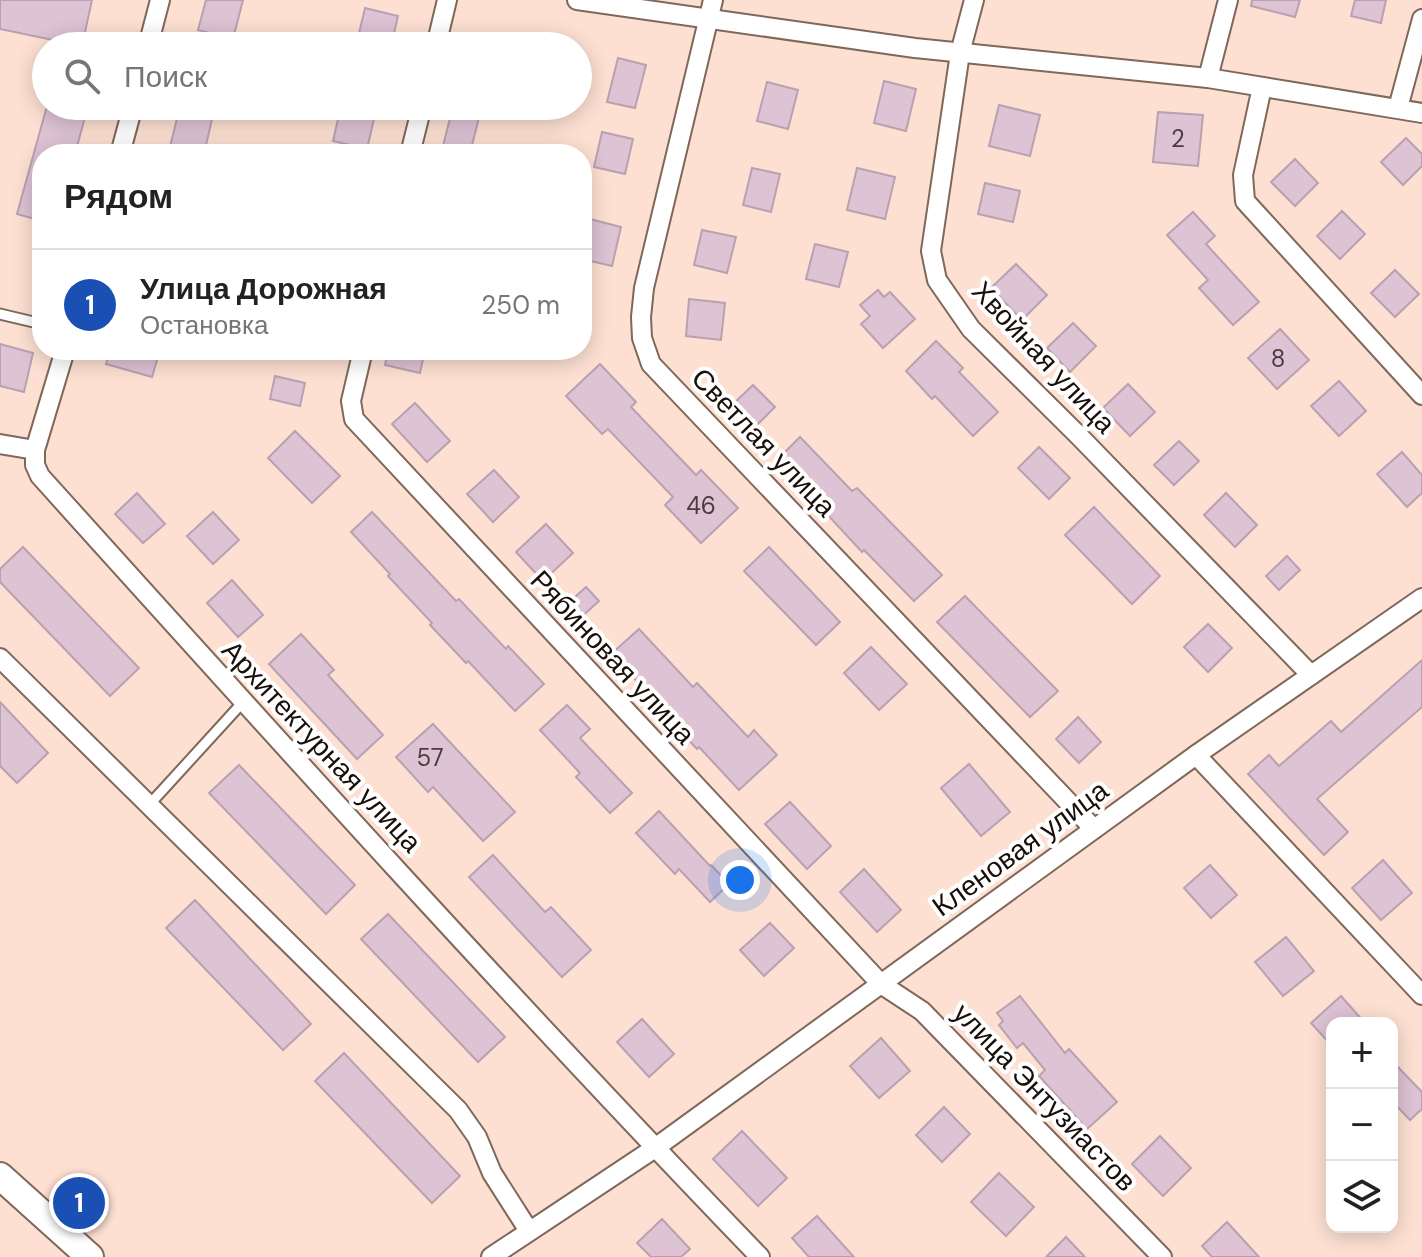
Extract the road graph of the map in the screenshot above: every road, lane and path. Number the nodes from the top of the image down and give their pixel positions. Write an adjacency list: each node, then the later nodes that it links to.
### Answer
1 (160, 0): 8 (street)
2 (447, 0): 9 (street)
3 (577, 0): 6 (street)
4 (974, 0): 10 (street, Хвойная улица)
5 (1228, 0): 11 (street)
6 (711, 9): 10 (street); 32 (street, Светлая улица)
7 (1422, 19): 13 (street)
8 (152, 32)
9 (439, 32)
10 (960, 53): 11 (street); 28 (street, Хвойная улица)
11 (1208, 78): 12 (street)
12 (1262, 87): 13 (street); 23 (street)
13 (1398, 108): 14 (street)
14 (1422, 113)
15 (129, 120): 17 (street)
16 (418, 120): 18 (street)
17 (123, 144)
18 (412, 144)
19 (0, 314): 20 (lane)
20 (32, 322)
21 (62, 360): 25 (street)
22 (361, 360): 33 (street, Рябиновая улица)
23 (1422, 395)
24 (0, 444): 25 (street)
25 (35, 450): 29 (street, Архитектурная улица)
26 (1422, 598): 28 (street, Кленовая улица)
27 (0, 658): 31 (street)
28 (1311, 675): 30 (street, Кленовая улица)
29 (243, 702): 31 (lane); 35 (street, Архитектурная улица)
30 (1196, 755): 32 (street, Кленовая улица); 34 (street)
31 (149, 805): 37 (street)
32 (1094, 829): 33 (street, Кленовая улица)
33 (881, 984): 35 (street, Кленовая улица); 41 (street, улица Энтузиастов)
34 (1422, 995)
35 (655, 1148): 37 (street, Кленовая улица); 40 (street, Архитектурная улица)
36 (0, 1176): 38 (main road)
37 (529, 1231): 39 (street, Кленовая улица)
38 (90, 1257)
39 (491, 1257)
40 (760, 1257)
41 (1162, 1257)

